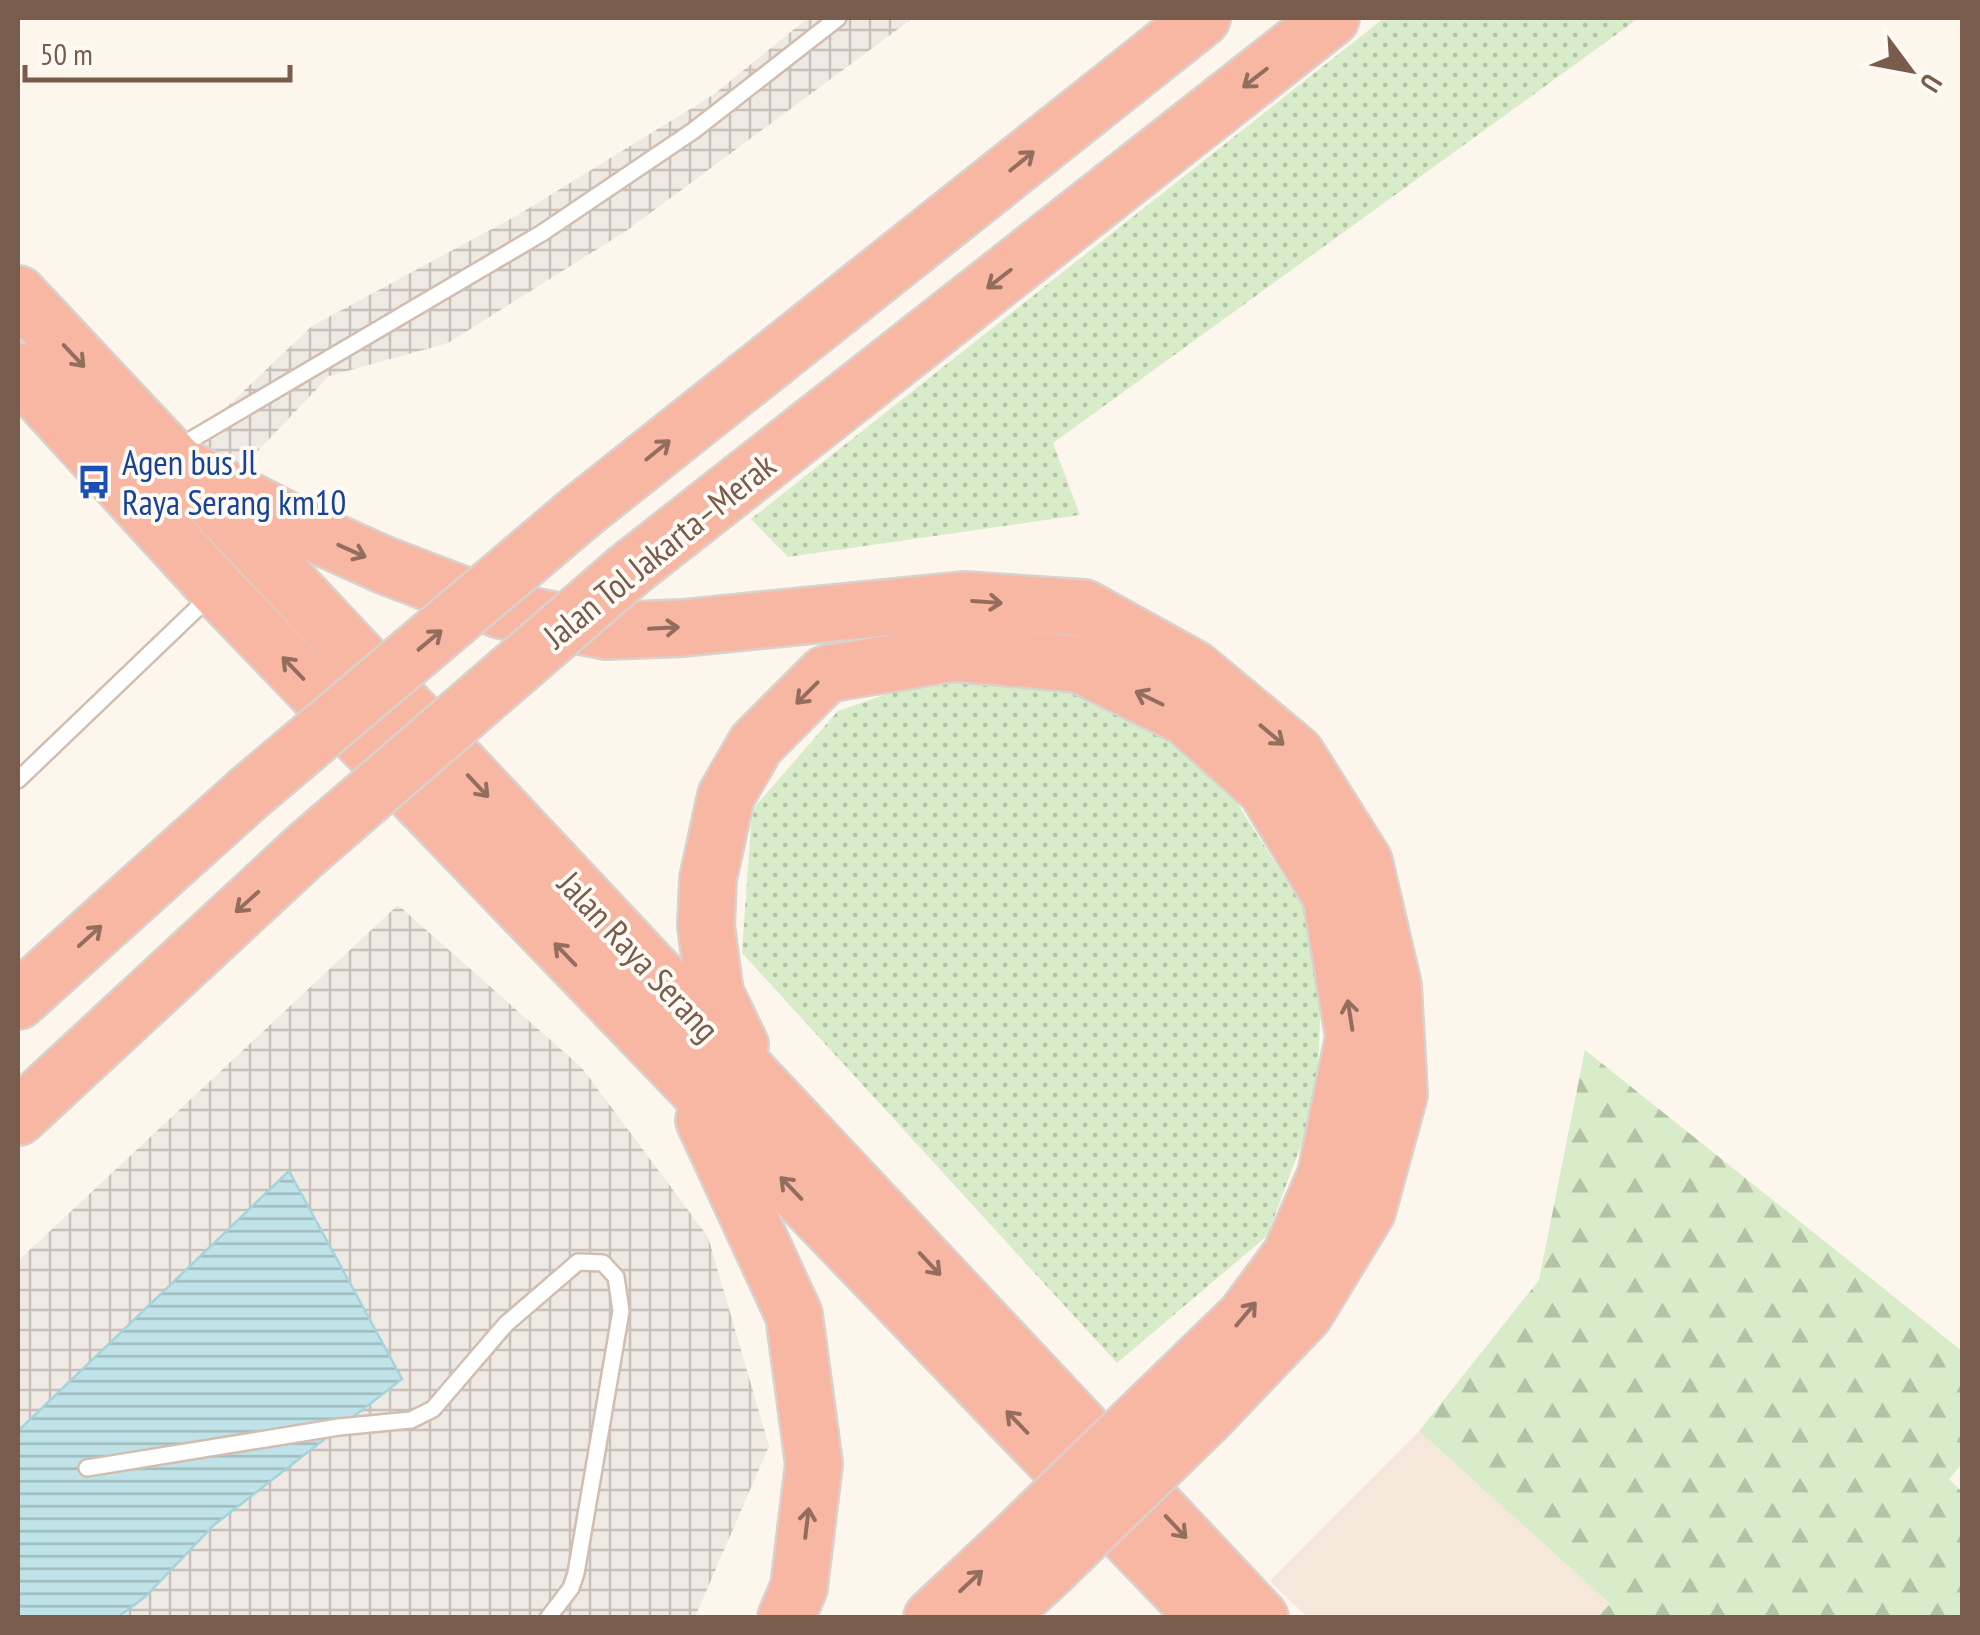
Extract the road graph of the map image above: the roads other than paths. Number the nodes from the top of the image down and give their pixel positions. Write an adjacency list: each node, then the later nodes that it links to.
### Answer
1 (838, 18): 6 (lane)
2 (1202, 18): 10 (highway, one-way to 2, bridge)
3 (1331, 18): 9 (highway, Jalan Tol Jakarta–Merak, one-way to 9, bridge)
4 (18, 294): 6 (highway, Jalan Raya Serang, one-way to 6)
5 (18, 372): 6 (highway, Jalan Raya Serang)
6 (140, 446): 7 (highway, Jalan Raya Serang); 12 (highway, Jalan Raya Serang, one-way to 12); 15 (highway, one-way to 15)
7 (217, 589): 8 (lane); 11 (highway, Jalan Raya Serang, one-way to 7)
8 (18, 780)
9 (189, 955): 13 (highway, Jalan Tol Jakarta–Merak); 14 (highway)
10 (18, 1002)
11 (682, 1076): 19 (highway, one-way to 11); 22 (highway, Jalan Raya Serang, one-way to 11)
12 (757, 1082): 15 (highway, one-way to 12); 23 (highway, Jalan Raya Serang, one-way to 23)
13 (18, 1117)
14 (18, 1137)
15 (1191, 1400): 17 (highway, bridge)
16 (86, 1468): 18 (lane)
17 (1030, 1556): 20 (highway, one-way to 17); 21 (highway)
18 (548, 1618)
19 (786, 1618)
20 (932, 1618)
21 (996, 1618)
22 (1206, 1618)
23 (1260, 1618)

